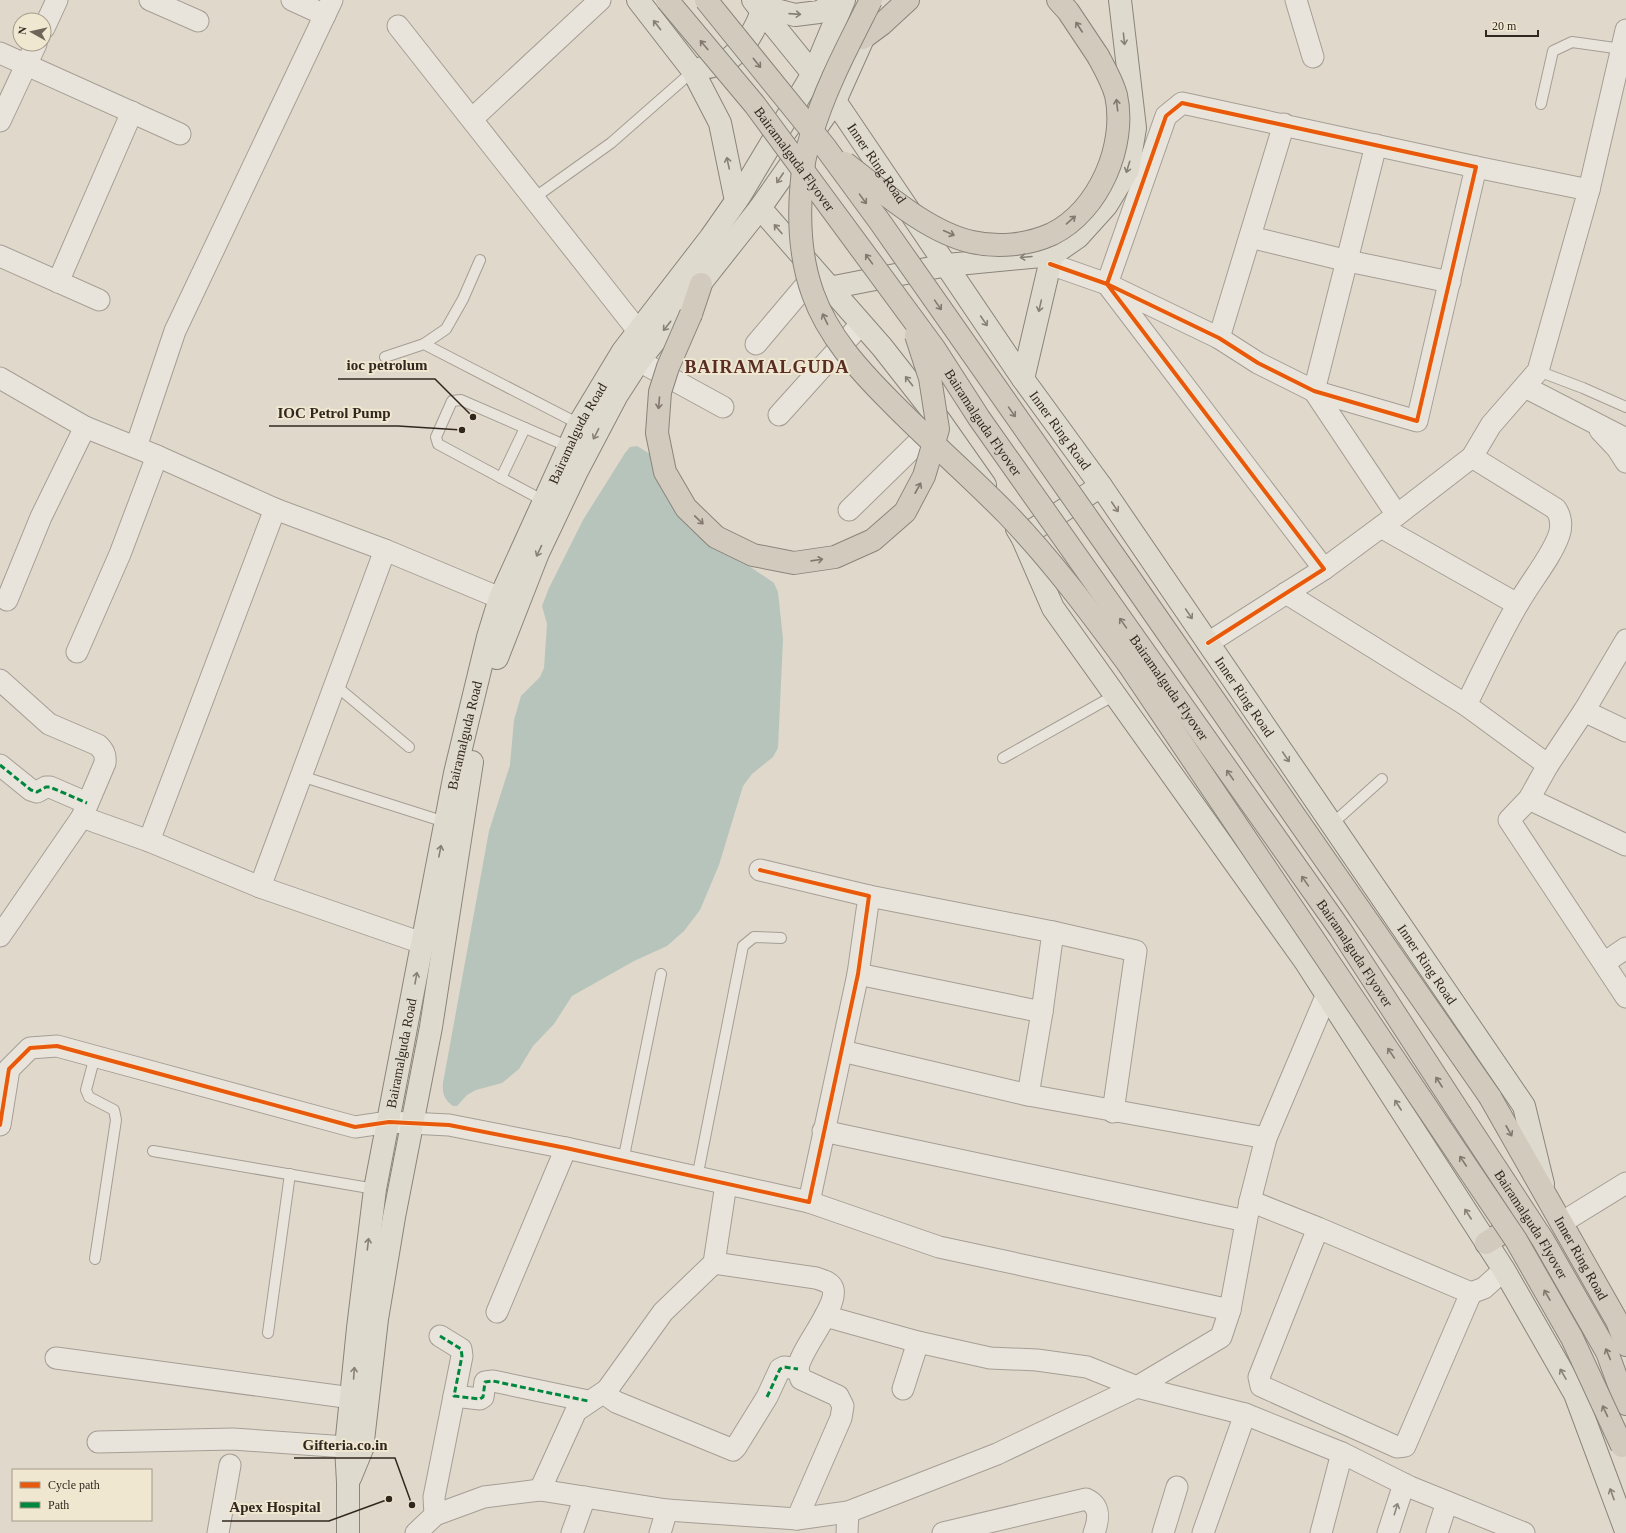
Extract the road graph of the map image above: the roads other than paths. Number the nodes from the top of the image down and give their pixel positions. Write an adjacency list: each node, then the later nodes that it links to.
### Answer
1 (57, 0): 18 (street)
2 (150, 0): 19 (street)
3 (292, 0): 17 (street)
4 (600, 0): 32 (street)
5 (638, 0): 27 (main road, one-way to 5)
6 (667, 0): 55 (highway, Bairamalguda Flyover, one-way to 6, bridge)
7 (706, 0): 37 (highway, Bairamalguda Flyover, one-way to 37, bridge)
8 (840, 0): 16 (main road, one-way to 8)
9 (844, 0): 28 (main road, Bairamalguda Road)
10 (870, 0): 181 (highway, one-way to 10, bridge)
11 (880, 0): 21 (main road, Bairamalguda Road)
12 (908, 0): 21 (highway)
13 (1058, 0): 37 (highway, one-way to 13, bridge)
14 (1120, 0): 45 (main road, one-way to 45)
15 (1296, 0): 25 (street)
16 (757, 5): 27 (main road); 28 (main road, Inner Ring Road)
17 (328, 7): 77 (street)
18 (51, 12)
19 (198, 21)
20 (398, 26): 32 (street)
21 (863, 38): 29 (main road, Bairamalguda Road)
22 (1624, 40): 30 (lane); 39 (street)
23 (32, 52): 26 (street)
24 (0, 53): 26 (street)
25 (1313, 57)
26 (26, 66): 31 (street); 33 (street)
27 (691, 68): 40 (lane); 41 (main road, one-way to 27)
28 (814, 72): 29 (main road, Inner Ring Road); 41 (main road, Bairamalguda Road)
29 (836, 101): 42 (main road, Bairamalguda Road, one-way to 42); 48 (main road, Inner Ring Road)
30 (1541, 104)
31 (132, 112): 35 (street); 50 (street)
32 (472, 119): 40 (street)
33 (0, 121)
34 (1284, 124): 36 (street); 43 (street); 53 (street)
35 (180, 134)
36 (1376, 145): 38 (street); 47 (street)
37 (825, 147): 150 (highway, Bairamalguda Flyover, one-way to 150, bridge)
38 (1476, 167): 39 (street); 51 (street)
39 (1589, 190): 63 (street)
40 (534, 198): 57 (street)
41 (736, 201): 57 (main road, Bairamalguda Road)
42 (760, 208): 49 (main road, one-way to 42); 52 (main road, Bairamalguda Road)
43 (1250, 237): 47 (street); 58 (street)
44 (0, 256): 50 (street)
45 (1051, 259): 48 (main road, one-way to 48); 53 (street); 65 (main road, one-way to 65)
46 (480, 260): 59 (lane)
47 (1348, 261): 51 (street); 67 (street)
48 (947, 265): 49 (main road); 65 (main road, Inner Ring Road, one-way to 65)
49 (823, 280): 56 (main road); 60 (street)
50 (58, 282): 54 (street)
51 (1450, 282): 67 (street)
52 (700, 284): 55 (highway, one-way to 55, bridge); 62 (main road, Bairamalguda Road, one-way to 62)
53 (1107, 284): 58 (street); 90 (street)
54 (99, 300)
55 (909, 313): 153 (highway, Bairamalguda Flyover, one-way to 55, bridge)
56 (861, 324): 70 (street); 71 (main road, one-way to 56)
57 (639, 332): 73 (main road, Bairamalguda Road)
58 (1219, 338): 67 (street)
59 (424, 344): 61 (lane); 73 (lane)
60 (756, 344)
61 (385, 356)
62 (639, 361): 68 (street); 84 (main road, Bairamalguda Road, one-way to 84)
63 (1538, 371): 66 (street); 69 (lane)
64 (0, 378): 74 (street)
65 (1023, 379): 83 (main road, Inner Ring Road)
66 (1525, 387): 72 (street); 80 (street)
67 (1314, 391): 87 (street)
68 (723, 407)
69 (1626, 407)
70 (780, 415)
71 (940, 421): 86 (street); 88 (main road)
72 (1595, 423): 76 (street); 81 (street)
73 (579, 424): 78 (main road, Bairamalguda Road)
74 (85, 427): 77 (street); 93 (street)
75 (525, 428): 78 (lane); 82 (lane); 82 (lane)
76 (1626, 439)
77 (136, 447): 79 (street)
78 (568, 447): 84 (main road, Bairamalguda Road)
79 (157, 456): 85 (street); 97 (street)
80 (1472, 457): 87 (street); 94 (street)
81 (1626, 462)
82 (501, 478): 84 (lane)
83 (1101, 486): 88 (main road); 96 (main road, Inner Ring Road, one-way to 96)
84 (552, 497): 92 (main road, Bairamalguda Road); 131 (main road, Bairamalguda Road, one-way to 131)
85 (275, 509): 89 (street); 114 (street)
86 (849, 510)
87 (1389, 521): 90 (street); 94 (street)
88 (1022, 537): 100 (main road)
89 (385, 550): 92 (street); 99 (street)
90 (1324, 569): 91 (street)
91 (1286, 593): 96 (street); 101 (street)
92 (500, 598): 112 (main road, Bairamalguda Road)
93 (7, 600)
94 (1517, 604): 101 (street)
95 (1626, 640): 102 (street)
96 (1208, 642): 113 (main road, Inner Ring Road, one-way to 113)
97 (77, 652)
98 (0, 680): 111 (street)
99 (335, 685): 104 (lane); 108 (street)
100 (1115, 695): 105 (lane); 127 (main road)
101 (1466, 705): 107 (street)
102 (1584, 711): 103 (street); 107 (street)
103 (1626, 731)
104 (409, 747)
105 (1003, 758)
106 (0, 765): 111 (street)
107 (1548, 765): 110 (street)
108 (301, 776): 112 (lane); 117 (street)
109 (1382, 779): 113 (lane)
110 (1529, 799): 115 (street); 124 (street)
111 (84, 810): 114 (street); 120 (street)
112 (445, 822): 122 (main road, Bairamalguda Road, one-way to 112)
113 (1332, 824): 150 (main road, Inner Ring Road)
114 (149, 842): 117 (street)
115 (1626, 845)
116 (760, 870): 118 (street)
117 (260, 887): 122 (street)
118 (869, 896): 119 (street); 126 (street)
119 (1053, 932): 129 (street); 136 (street)
120 (0, 936)
121 (781, 938): 146 (lane)
122 (422, 943): 130 (main road, Bairamalguda Road, one-way to 122)
123 (1626, 948): 124 (street)
124 (1604, 963): 128 (street)
125 (661, 974): 144 (lane)
126 (858, 974): 129 (street); 132 (street)
127 (1327, 994): 141 (street); 156 (main road, one-way to 127)
128 (1626, 997)
129 (1042, 1012): 135 (street)
130 (408, 1024): 131 (main road); 137 (main road, Bairamalguda Road)
131 (431, 1027): 138 (main road, Bairamalguda Road)
132 (842, 1051): 135 (street); 140 (street)
133 (95, 1056): 134 (street); 137 (street); 157 (lane)
134 (5, 1068): 139 (street)
135 (1028, 1095): 136 (street)
136 (1113, 1112): 141 (street)
137 (389, 1122): 138 (street); 149 (main road, Bairamalguda Road)
138 (413, 1122): 142 (street); 184 (main road, Bairamalguda Road)
139 (0, 1125)
140 (823, 1131): 151 (street); 152 (street)
141 (1266, 1138): 152 (street)
142 (566, 1148): 144 (street); 162 (street)
143 (153, 1151): 145 (lane)
144 (623, 1161): 146 (street)
145 (290, 1174): 149 (lane); 165 (lane)
146 (696, 1178): 148 (street)
147 (1626, 1183): 154 (street)
148 (726, 1184): 151 (street); 158 (street)
149 (376, 1189): 175 (main road, Bairamalguda Road, one-way to 149)
150 (1546, 1199): 154 (highway, Inner Ring Road)
151 (809, 1202): 161 (street)
152 (1248, 1211): 155 (street); 161 (street)
153 (1528, 1217): 156 (highway); 177 (highway, Bairamalguda Flyover, one-way to 153)
154 (1561, 1223): 164 (highway, Inner Ring Road)
155 (1318, 1228): 160 (street); 160 (street)
156 (1486, 1243): 159 (main road)
157 (95, 1260)
158 (714, 1263): 163 (street); 173 (street)
159 (1504, 1270): 160 (street); 194 (main road, one-way to 159)
160 (1471, 1293)
161 (1230, 1310): 171 (street)
162 (497, 1312)
163 (825, 1316): 167 (street); 170 (street)
164 (1621, 1318): 168 (highway, Inner Ring Road)
165 (268, 1334)
166 (440, 1336): 174 (street)
167 (918, 1342): 171 (street); 172 (street)
168 (1626, 1345)
169 (56, 1358): 175 (street)
170 (798, 1369): 173 (street); 193 (street)
171 (1137, 1388): 178 (street); 191 (street)
172 (903, 1389)
173 (607, 1390): 176 (street)
174 (454, 1396): 176 (street); 192 (street)
175 (352, 1398): 180 (main road, Bairamalguda Road)
176 (588, 1401): 187 (street)
177 (1626, 1404)
178 (1245, 1414): 182 (street); 204 (street)
179 (98, 1442): 180 (street)
180 (346, 1447): 184 (main road, Bairamalguda Road)
181 (1624, 1452)
182 (1342, 1453): 185 (street); 205 (street)
183 (230, 1464): 195 (street)
184 (348, 1482): 196 (main road, Bairamalguda Road)
185 (1404, 1484): 189 (street); 206 (street, one-way to 185)
186 (1177, 1487): 203 (street)
187 (540, 1490): 188 (street); 192 (street)
188 (584, 1497): 190 (street); 198 (street)
189 (1447, 1502): 207 (street); 208 (street)
190 (667, 1510): 193 (street); 199 (street)
191 (848, 1512): 193 (street); 200 (street)
192 (435, 1515): 197 (street)
193 (797, 1519)
194 (1626, 1531)
195 (218, 1533)
196 (348, 1533)
197 (416, 1533)
198 (572, 1533)
199 (660, 1533)
200 (847, 1533)
201 (943, 1533): 202 (street)
202 (1094, 1533)
203 (1163, 1533)
204 (1203, 1533)
205 (1321, 1533)
206 (1388, 1533)
207 (1437, 1533)
208 (1524, 1533)

